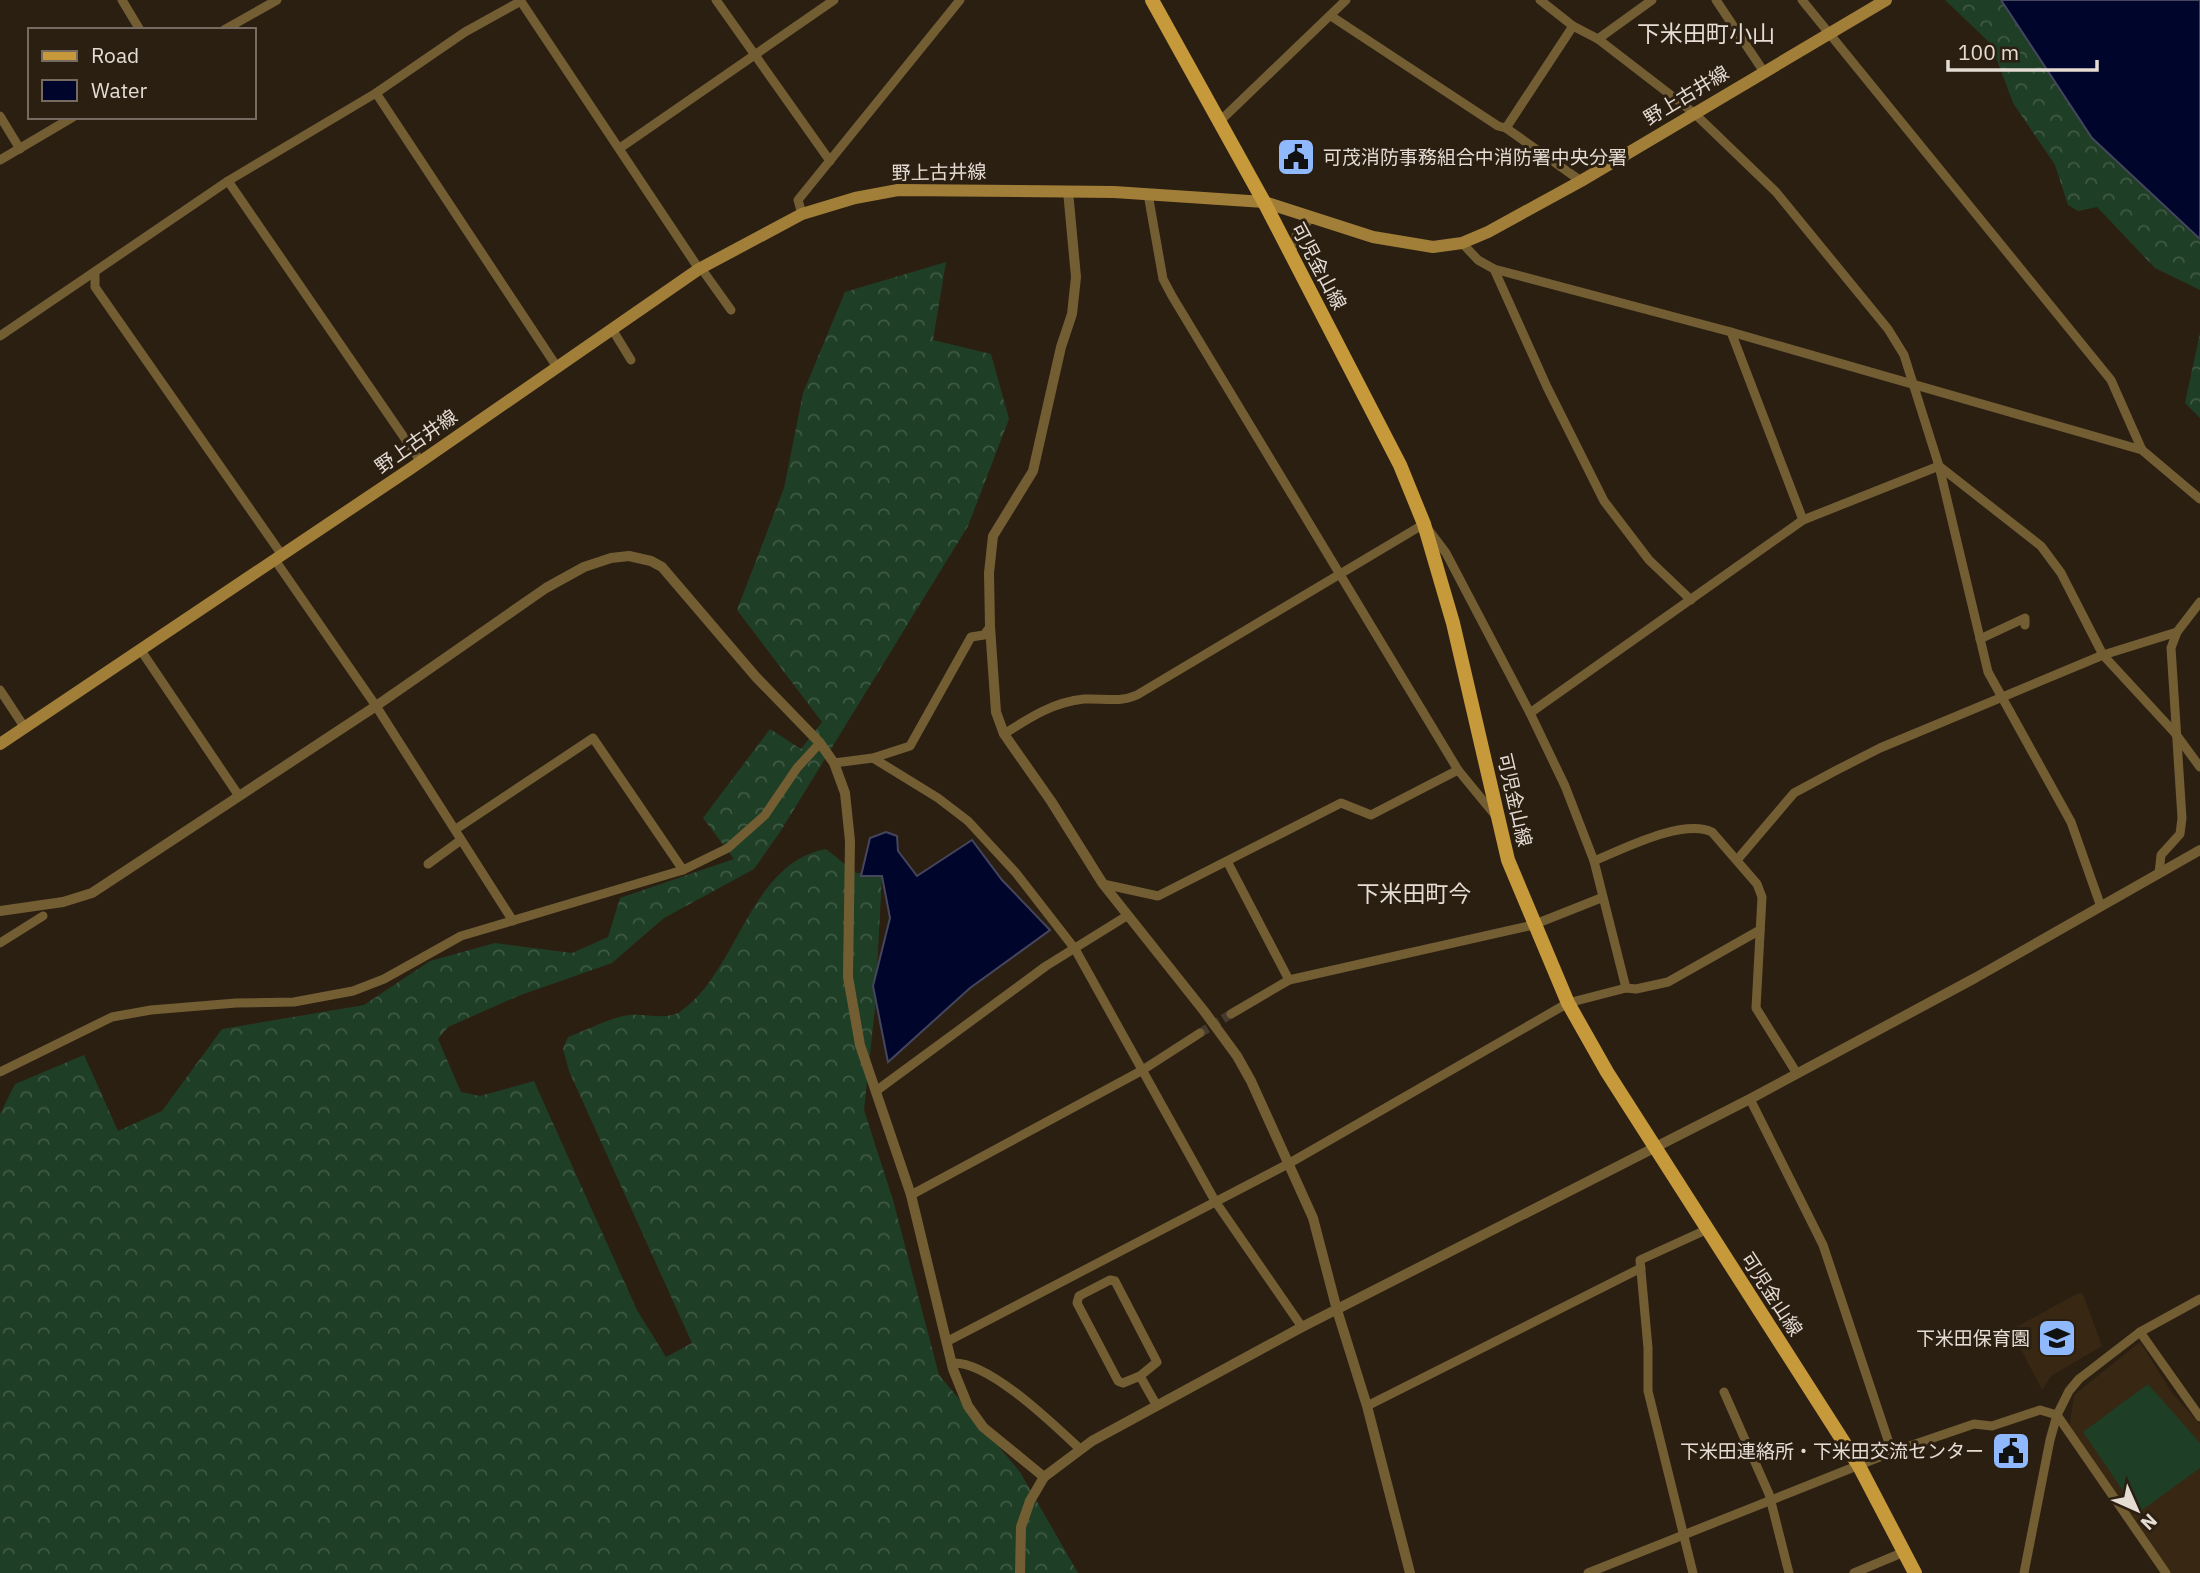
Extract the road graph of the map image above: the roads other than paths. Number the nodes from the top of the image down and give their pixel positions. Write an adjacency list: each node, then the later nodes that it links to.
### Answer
1 (122, 0): 16 (street)
2 (277, 0): 17 (street)
3 (716, 0): 20 (street)
4 (834, 0): 20 (street)
5 (961, 0): 31 (street)
6 (1152, 0): 26 (main road, 可児金山線)
7 (1346, 0): 14 (street)
8 (1540, 0): 15 (street)
9 (1652, 0): 19 (street)
10 (1716, 0): 21 (street)
11 (1802, 0): 18 (street)
12 (1886, 0): 18 (main road, 野上古井線)
13 (524, 1): 22 (street); 28 (street)
14 (1331, 16): 26 (street); 27 (street)
15 (1573, 26): 19 (street); 27 (street)
16 (139, 28)
17 (228, 28)
18 (1827, 33): 21 (main road, 野上古井線); 51 (street)
19 (1598, 39): 23 (street)
20 (753, 54): 28 (street); 31 (street)
21 (1764, 72): 23 (main road, 野上古井線)
22 (376, 93): 32 (street); 49 (street)
23 (1694, 113): 33 (main road, 野上古井線); 50 (street)
24 (0, 116): 29 (street)
25 (70, 119): 29 (street)
26 (1219, 122): 36 (main road, 可児金山線)
27 (1506, 128): 33 (street)
28 (620, 148): 41 (street)
29 (20, 149): 30 (street)
30 (0, 160)
31 (830, 161): 37 (street)
32 (228, 181): 43 (street); 52 (street)
33 (1581, 181): 39 (main road, 野上古井線)
34 (1068, 191): 35 (main road, 野上古井線); 37 (main road, 野上古井線); 62 (street)
35 (1149, 194): 36 (main road, 野上古井線); 58 (street)
36 (1264, 202): 38 (main road, 野上古井線); 40 (main road, 可児金山線)
37 (802, 214): 41 (main road, 野上古井線)
38 (1312, 217): 39 (main road, 野上古井線); 40 (street)
39 (1462, 243): 42 (street)
40 (1291, 255): 56 (main road, 可児金山線)
41 (700, 268): 44 (street); 45 (main road, 野上古井線)
42 (1494, 269): 46 (street); 59 (street)
43 (95, 272): 47 (street); 57 (street)
44 (731, 310)
45 (612, 329): 48 (street); 49 (main road, 野上古井線)
46 (1731, 332): 50 (street); 55 (street)
47 (0, 336)
48 (631, 360)
49 (557, 367): 52 (main road, 野上古井線)
50 (1914, 386): 51 (street); 53 (street)
51 (2142, 450): 54 (street)
52 (421, 462): 57 (main road, 野上古井線)
53 (1939, 466): 55 (street); 64 (street); 66 (street)
54 (2200, 499)
55 (1803, 520): 59 (street)
56 (1424, 524): 58 (street); 70 (street); 81 (main road, 可児金山線)
57 (279, 557): 65 (main road, 野上古井線); 69 (street)
58 (1340, 572): 73 (street); 79 (street)
59 (1691, 600): 70 (street)
60 (2200, 602): 63 (street)
61 (2025, 625): 64 (street)
62 (990, 627): 73 (street); 76 (street)
63 (2177, 632): 66 (street); 72 (street)
64 (1980, 639): 68 (street)
65 (140, 649): 71 (main road, 野上古井線); 80 (street)
66 (2103, 655): 68 (street); 72 (street)
67 (0, 691): 71 (street)
68 (2002, 698): 85 (street); 93 (street)
69 (376, 706): 74 (street); 80 (street); 82 (street)
70 (1530, 713): 86 (street)
71 (25, 728): 75 (main road, 野上古井線)
72 (2175, 733): 78 (street); 90 (street)
73 (1004, 734): 91 (street)
74 (820, 743): 77 (street); 89 (street)
75 (0, 744)
76 (873, 758): 77 (street); 101 (street)
77 (834, 763): 110 (street)
78 (2200, 767)
79 (1458, 770): 81 (street); 87 (street)
80 (239, 796): 94 (street)
81 (1500, 822): 98 (main road, 可児金山線)
82 (456, 830): 83 (street); 89 (street)
83 (461, 840): 88 (street); 97 (street)
84 (2200, 850): 90 (street)
85 (1737, 860): 86 (street); 99 (street)
86 (1594, 861): 92 (street)
87 (1228, 863): 91 (street); 102 (street)
88 (428, 864)
89 (683, 870): 97 (street)
90 (2159, 873): 93 (street)
91 (1102, 884): 96 (street)
92 (1601, 898): 98 (street); 103 (street)
93 (2100, 904): 109 (street)
94 (0, 911)
95 (43, 916): 100 (street)
96 (1125, 917): 101 (street); 113 (street)
97 (513, 921): 107 (street)
98 (1533, 925): 102 (street); 104 (main road, 可児金山線)
99 (1760, 930): 103 (street); 109 (street)
100 (0, 943)
101 (1074, 949): 108 (street); 110 (street)
102 (1289, 980): 105 (street)
103 (1626, 988): 104 (street)
104 (1568, 1003): 112 (main road, 可児金山線); 113 (street)
105 (1231, 1014)
106 (1200, 1033): 108 (street)
107 (0, 1072)
108 (1141, 1072): 114 (street); 115 (street)
109 (1796, 1072): 111 (street)
110 (876, 1091): 114 (street)
111 (1750, 1099): 112 (street); 131 (street)
112 (1656, 1148): 116 (main road, 可児金山線); 119 (street)
113 (1288, 1164): 115 (street); 119 (street)
114 (911, 1195): 122 (street)
115 (1215, 1201): 120 (street); 122 (street)
116 (1708, 1229): 117 (street); 132 (main road, 可児金山線)
117 (1641, 1268): 127 (street); 135 (street)
118 (2200, 1299): 121 (street)
119 (1337, 1310): 120 (street); 127 (street)
120 (1302, 1327): 126 (street)
121 (2140, 1332): 128 (street); 129 (street)
122 (948, 1341): 123 (street)
123 (952, 1363): 130 (street); 133 (street)
124 (1140, 1376): 124 (street); 126 (street)
125 (1724, 1392): 134 (street)
126 (1157, 1406): 130 (street)
127 (1367, 1406): 139 (street)
128 (2057, 1415): 131 (street); 144 (street); 145 (street)
129 (2200, 1417)
130 (1080, 1449): 133 (street)
131 (1892, 1452): 132 (street)
132 (1859, 1466): 134 (street); 136 (main road, 可児金山線)
133 (1044, 1477): 138 (street)
134 (1769, 1502): 135 (street); 141 (street)
135 (1683, 1535): 137 (street); 140 (street)
136 (1904, 1552): 142 (street); 143 (main road, 可児金山線)
137 (1592, 1572)
138 (1020, 1573)
139 (1410, 1573)
140 (1693, 1573)
141 (1789, 1573)
142 (1854, 1573)
143 (1915, 1573)
144 (2024, 1573)
145 (2166, 1573)

